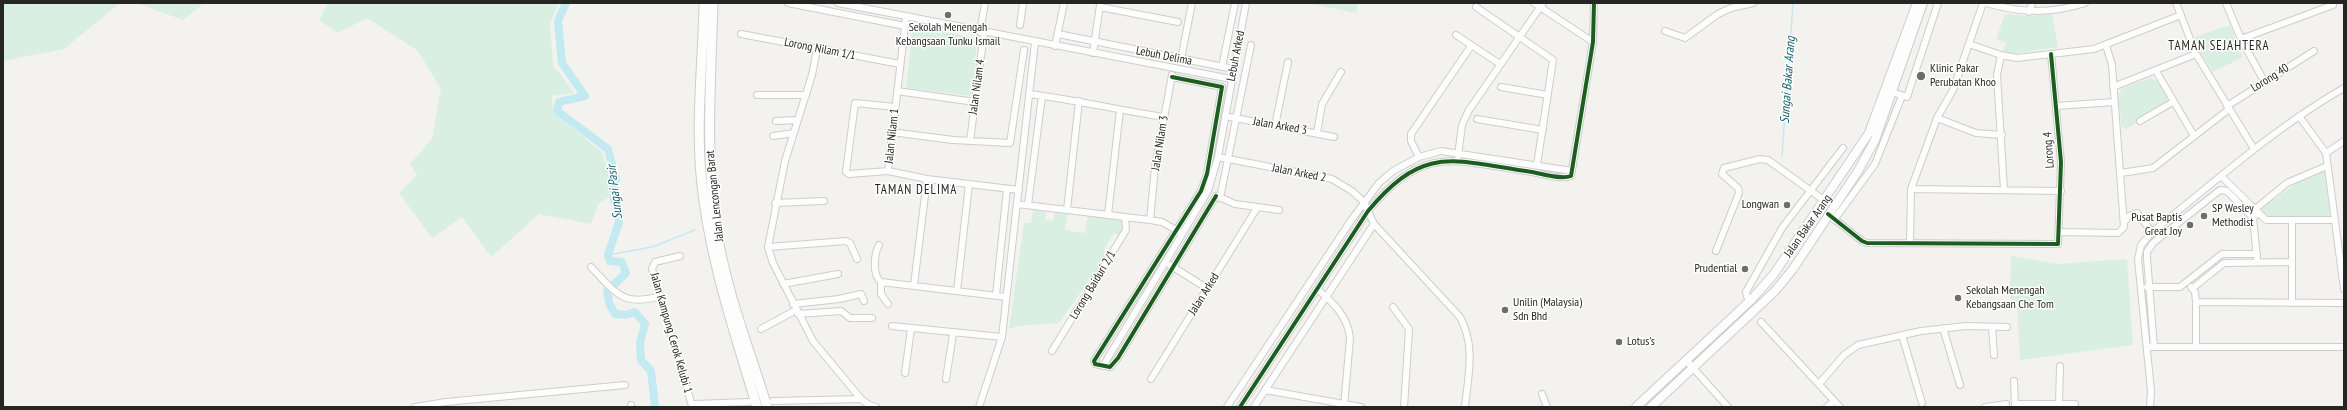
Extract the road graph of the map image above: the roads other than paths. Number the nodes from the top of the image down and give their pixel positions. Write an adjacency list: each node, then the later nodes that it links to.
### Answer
1 (704, 3): 246 (highway, Jalan Lencongan Barat)
2 (713, 3): 237 (highway, Jalan Lencongan Barat)
3 (788, 3): 31 (street)
4 (838, 3): 28 (street)
5 (985, 3): 33 (street, Jalan Nilam 4)
6 (1023, 3): 30 (street)
7 (1064, 3): 35 (street)
8 (1192, 3): 54 (street)
9 (1235, 3): 58 (street, Lebuh Arked)
10 (1246, 3): 60 (street, Lebuh Arked)
11 (1534, 3): 23 (street)
12 (1594, 3): 41 (street)
13 (1753, 3): 32 (street)
14 (1917, 3): 123 (main road, Jalan Bakar Arang)
15 (1923, 3): 72 (main road, Jalan Bakar Arang)
16 (1938, 3): 78 (street)
17 (1984, 3): 26 (street); 42 (street)
18 (2032, 3): 26 (street)
19 (2086, 3): 26 (street)
20 (2176, 3): 27 (street)
21 (2226, 3): 38 (street)
22 (1100, 5): 29 (street); 40 (street)
23 (1541, 5): 37 (street); 41 (street)
24 (2333, 5): 38 (street)
25 (1476, 7): 37 (street)
26 (2029, 12)
27 (2181, 15): 44 (street); 52 (street)
28 (906, 17): 31 (street, Jalan Nilam 1); 33 (street)
29 (1178, 22)
30 (1020, 25)
31 (905, 26): 56 (street, Jalan Nilam 1)
32 (1665, 31)
33 (982, 32): 39 (street); 80 (street, Jalan Nilam 4)
34 (741, 34): 47 (street, Lorong Nilam 1/1)
35 (1058, 34): 40 (street, Lebuh Delima); 45 (street)
36 (1456, 35): 46 (street)
37 (1520, 36): 57 (street); 76 (street)
38 (2241, 39): 66 (street)
39 (1035, 42): 45 (street); 74 (street)
40 (1094, 42): 50 (street); 54 (street, Lebuh Delima)
41 (1593, 42): 120 (street)
42 (1969, 44): 53 (street); 91 (street)
43 (1251, 45): 90 (street)
44 (2106, 45): 51 (street); 69 (street)
45 (1055, 46): 50 (street)
46 (1471, 46): 57 (street); 114 (street)
47 (818, 49): 56 (street, Lorong Nilam 1/1); 73 (street)
48 (1024, 50): 106 (street)
49 (2314, 51): 66 (street, Lorong 40)
50 (1093, 53): 59 (street)
51 (2051, 54): 53 (street); 83 (street, Lorong 4)
52 (2196, 54): 61 (street); 85 (street)
53 (2002, 56): 101 (street)
54 (1181, 59): 58 (street, Lebuh Delima)
55 (1288, 62): 96 (street)
56 (900, 64): 71 (street, Jalan Nilam 1)
57 (1500, 64): 111 (street)
58 (1222, 67): 60 (street, Lebuh Delima)
59 (1174, 68): 63 (street, Jalan Nilam 3); 64 (street)
60 (1234, 69): 65 (street, Lebuh Arked)
61 (2156, 71): 69 (street); 82 (street)
62 (1341, 72): 100 (street)
63 (1172, 78): 67 (street); 89 (street, Jalan Nilam 3)
64 (1223, 78): 65 (street); 67 (street)
65 (1231, 79): 87 (street, Lebuh Arked)
66 (2264, 81): 85 (street, Lorong 40)
67 (1222, 87): 160 (street)
68 (1501, 87): 76 (street)
69 (2113, 87): 81 (street)
70 (2344, 88): 88 (street)
71 (897, 91): 80 (street); 84 (street, Jalan Nilam 1)
72 (1892, 92): 78 (street); 105 (main road, Jalan Bakar Arang)
73 (806, 94): 75 (street); 94 (street)
74 (1030, 94): 77 (street); 131 (street)
75 (757, 95)
76 (1548, 95): 97 (street)
77 (1042, 96): 79 (street); 143 (street)
78 (1904, 96): 107 (street)
79 (1079, 101): 86 (street); 145 (street)
80 (975, 102): 106 (street, Jalan Nilam 4)
81 (2114, 102): 83 (street); 122 (street)
82 (2173, 102): 95 (street); 103 (street)
83 (2056, 106): 135 (street, Lorong 4)
84 (895, 107): 98 (street, Jalan Nilam 1); 119 (street)
85 (2227, 108): 103 (street, Lorong 40); 110 (street)
86 (1120, 110): 89 (street); 149 (street)
87 (1225, 116): 90 (street, Jalan Arked 3); 113 (street, Lebuh Arked)
88 (2299, 116): 110 (street); 112 (street)
89 (1163, 118): 154 (street, Jalan Nilam 3)
90 (1235, 118): 96 (street, Jalan Arked 3); 115 (street)
91 (1936, 118): 101 (street); 129 (street)
92 (1477, 119): 97 (street)
93 (776, 120): 94 (street)
94 (798, 120): 99 (street)
95 (2140, 121)
96 (1275, 126): 100 (street, Jalan Arked 3)
97 (1543, 130): 117 (street)
98 (891, 132): 106 (street); 119 (street, Jalan Nilam 1)
99 (794, 133): 102 (street); 141 (street)
100 (1317, 133): 104 (street, Jalan Arked 3)
101 (2002, 135): 132 (street)
102 (773, 136)
103 (2194, 136): 122 (street, Lorong 40)
104 (1334, 137)
105 (1876, 137): 107 (street); 121 (main road, Jalan Bakar Arang)
106 (970, 141)
107 (1886, 141): 124 (street)
108 (2344, 141): 112 (street)
109 (1844, 148): 134 (street)
110 (2254, 149): 125 (street)
111 (1459, 152): 114 (street); 116 (street); 117 (street)
112 (2326, 153): 118 (street)
113 (1218, 157): 115 (street, Jalan Arked 2); 133 (street, Lebuh Arked)
114 (1419, 157): 140 (street)
115 (1227, 159): 137 (street); 140 (street, Jalan Arked 2)
116 (1457, 161): 120 (street); 147 (street)
117 (1537, 165): 120 (street)
118 (2327, 166): 148 (street); 156 (street)
119 (888, 171): 126 (street, Jalan Nilam 1)
120 (1572, 171)
121 (1858, 172): 124 (street); 127 (main road, Jalan Bakar Arang)
122 (2121, 173): 136 (street)
123 (1843, 175): 127 (main road); 139 (main road, Jalan Bakar Arang)
124 (1867, 176): 153 (street)
125 (2221, 176): 148 (street); 151 (street)
126 (927, 179): 128 (street, Jalan Nilam 1); 180 (street)
127 (1851, 180): 153 (main road, Jalan Bakar Arang)
128 (969, 184): 130 (street, Jalan Nilam 1); 187 (street)
129 (1911, 188): 132 (street); 164 (street)
130 (1007, 189): 131 (street, Jalan Nilam 1); 188 (street)
131 (1019, 190): 142 (street)
132 (2004, 190): 135 (street)
133 (1208, 191): 137 (street); 163 (street, Lebuh Arked)
134 (1810, 191): 139 (street); 167 (street); 192 (street)
135 (2061, 191): 161 (street, Lorong 4)
136 (2123, 194): 150 (street); 157 (street)
137 (1218, 197): 144 (street); 175 (street)
138 (824, 201): 141 (street)
139 (1825, 201): 192 (main road, Jalan Bakar Arang)
140 (1364, 202): 147 (street, Jalan Arked 2); 222 (street)
141 (775, 203): 166 (street)
142 (1017, 204): 143 (street); 190 (street)
143 (1028, 205): 145 (street)
144 (1257, 208): 146 (street); 185 (street, Jalan Arked)
145 (1067, 210): 149 (street)
146 (1279, 210)
147 (1368, 211): 159 (street, Jalan Arked 2); 184 (street)
148 (2255, 214): 155 (street); 158 (street); 168 (street)
149 (1108, 215): 152 (street)
150 (2132, 215): 157 (street); 162 (street)
151 (2172, 216): 158 (street); 162 (street)
152 (1125, 217): 154 (street); 215 (street, Lorong Baiduri 2/1)
153 (1831, 217): 164 (street); 220 (main road, Jalan Bakar Arang)
154 (1150, 220): 160 (street)
155 (2292, 220): 156 (street); 171 (street)
156 (2334, 220): 186 (street)
157 (2124, 222): 161 (street)
158 (2178, 223): 182 (street)
159 (1374, 224): 191 (street); 255 (street, Jalan Arked 2)
160 (1176, 230): 163 (street); 218 (street)
161 (2059, 232): 164 (street, Lorong 4)
162 (2152, 232): 181 (street)
163 (1183, 234): 172 (street, Lebuh Arked)
164 (1910, 242)
165 (879, 245): 177 (street)
166 (768, 247): 170 (street); 179 (street)
167 (1716, 251)
168 (2257, 254): 173 (street); 178 (street)
169 (680, 256): 189 (street, Jalan Kampung Cerok Kelubi 1)
170 (857, 259)
171 (2292, 262): 173 (street); 195 (street)
172 (1165, 263): 175 (street); 218 (street, Lebuh Arked)
173 (2257, 263): 183 (street)
174 (591, 267): 189 (street)
175 (1173, 267): 185 (street); 218 (street)
176 (838, 274): 179 (street)
177 (881, 282): 180 (street); 197 (street)
178 (2187, 283): 182 (street); 183 (street)
179 (783, 284): 199 (street)
180 (914, 286): 187 (street)
181 (2142, 287): 182 (street); 211 (street)
182 (2151, 287): 212 (street)
183 (2192, 288): 194 (street)
184 (1317, 289): 191 (street); 223 (street)
185 (1208, 290): 225 (street, Jalan Arked)
186 (2344, 290)
187 (957, 291): 188 (street)
188 (996, 295): 190 (street)
189 (661, 296): 242 (street, Jalan Kampung Cerok Kelubi 1)
190 (1006, 297): 210 (street)
191 (1326, 297): 230 (street); 244 (street)
192 (1752, 299): 217 (main road, Jalan Bakar Arang)
193 (864, 300): 199 (street)
194 (2196, 302): 195 (street); 213 (street)
195 (2292, 303): 196 (street)
196 (2344, 303)
197 (888, 304)
198 (1392, 307): 254 (street)
199 (795, 309): 200 (street); 207 (street); 232 (street)
200 (872, 318)
201 (1761, 322): 227 (street)
202 (892, 326): 206 (street)
203 (1992, 327): 204 (street); 205 (street); 216 (street)
204 (2007, 327)
205 (1943, 328): 209 (street); 229 (street)
206 (911, 329): 208 (street); 221 (street)
207 (761, 330)
208 (953, 334): 210 (street); 224 (street)
209 (1902, 335): 227 (street); 236 (street)
210 (1002, 337): 249 (street)
211 (2147, 347): 212 (street); 263 (street)
212 (2154, 347): 213 (street)
213 (2196, 347): 214 (street)
214 (2344, 347)
215 (1052, 351)
216 (1994, 355)
217 (1686, 360): 220 (street); 257 (main road, Jalan Bakar Arang)
218 (1103, 366)
219 (2060, 366): 239 (street)
220 (1694, 368): 258 (main road, Jalan Bakar Arang); 259 (street)
221 (905, 374)
222 (1248, 374): 223 (street); 250 (street)
223 (1258, 377): 251 (street)
224 (946, 378)
225 (1151, 379)
226 (2014, 380): 241 (street)
227 (1819, 384): 234 (street)
228 (625, 385): 245 (street)
229 (1960, 385)
230 (1265, 390): 244 (street); 252 (street)
231 (1542, 394): 256 (street)
232 (861, 398): 233 (street); 243 (street)
233 (805, 400): 237 (street); 247 (street)
234 (1834, 401): 260 (street); 261 (street)
235 (749, 402): 242 (street)
236 (1922, 403)
237 (770, 404)
238 (2006, 404): 262 (street)
239 (2060, 404): 240 (street); 241 (street)
240 (2075, 404)
241 (2014, 405)
242 (692, 406)
243 (869, 406): 248 (street)
244 (1344, 406): 253 (street)
245 (415, 407)
246 (757, 407)
247 (808, 407)
248 (876, 407)
249 (978, 407)
250 (1227, 407)
251 (1240, 407)
252 (1254, 407)
253 (1361, 407)
254 (1404, 407)
255 (1465, 407)
256 (1546, 407)
257 (1636, 407)
258 (1651, 407)
259 (1728, 407)
260 (1827, 407)
261 (1840, 407)
262 (1985, 407)
263 (2150, 407)

